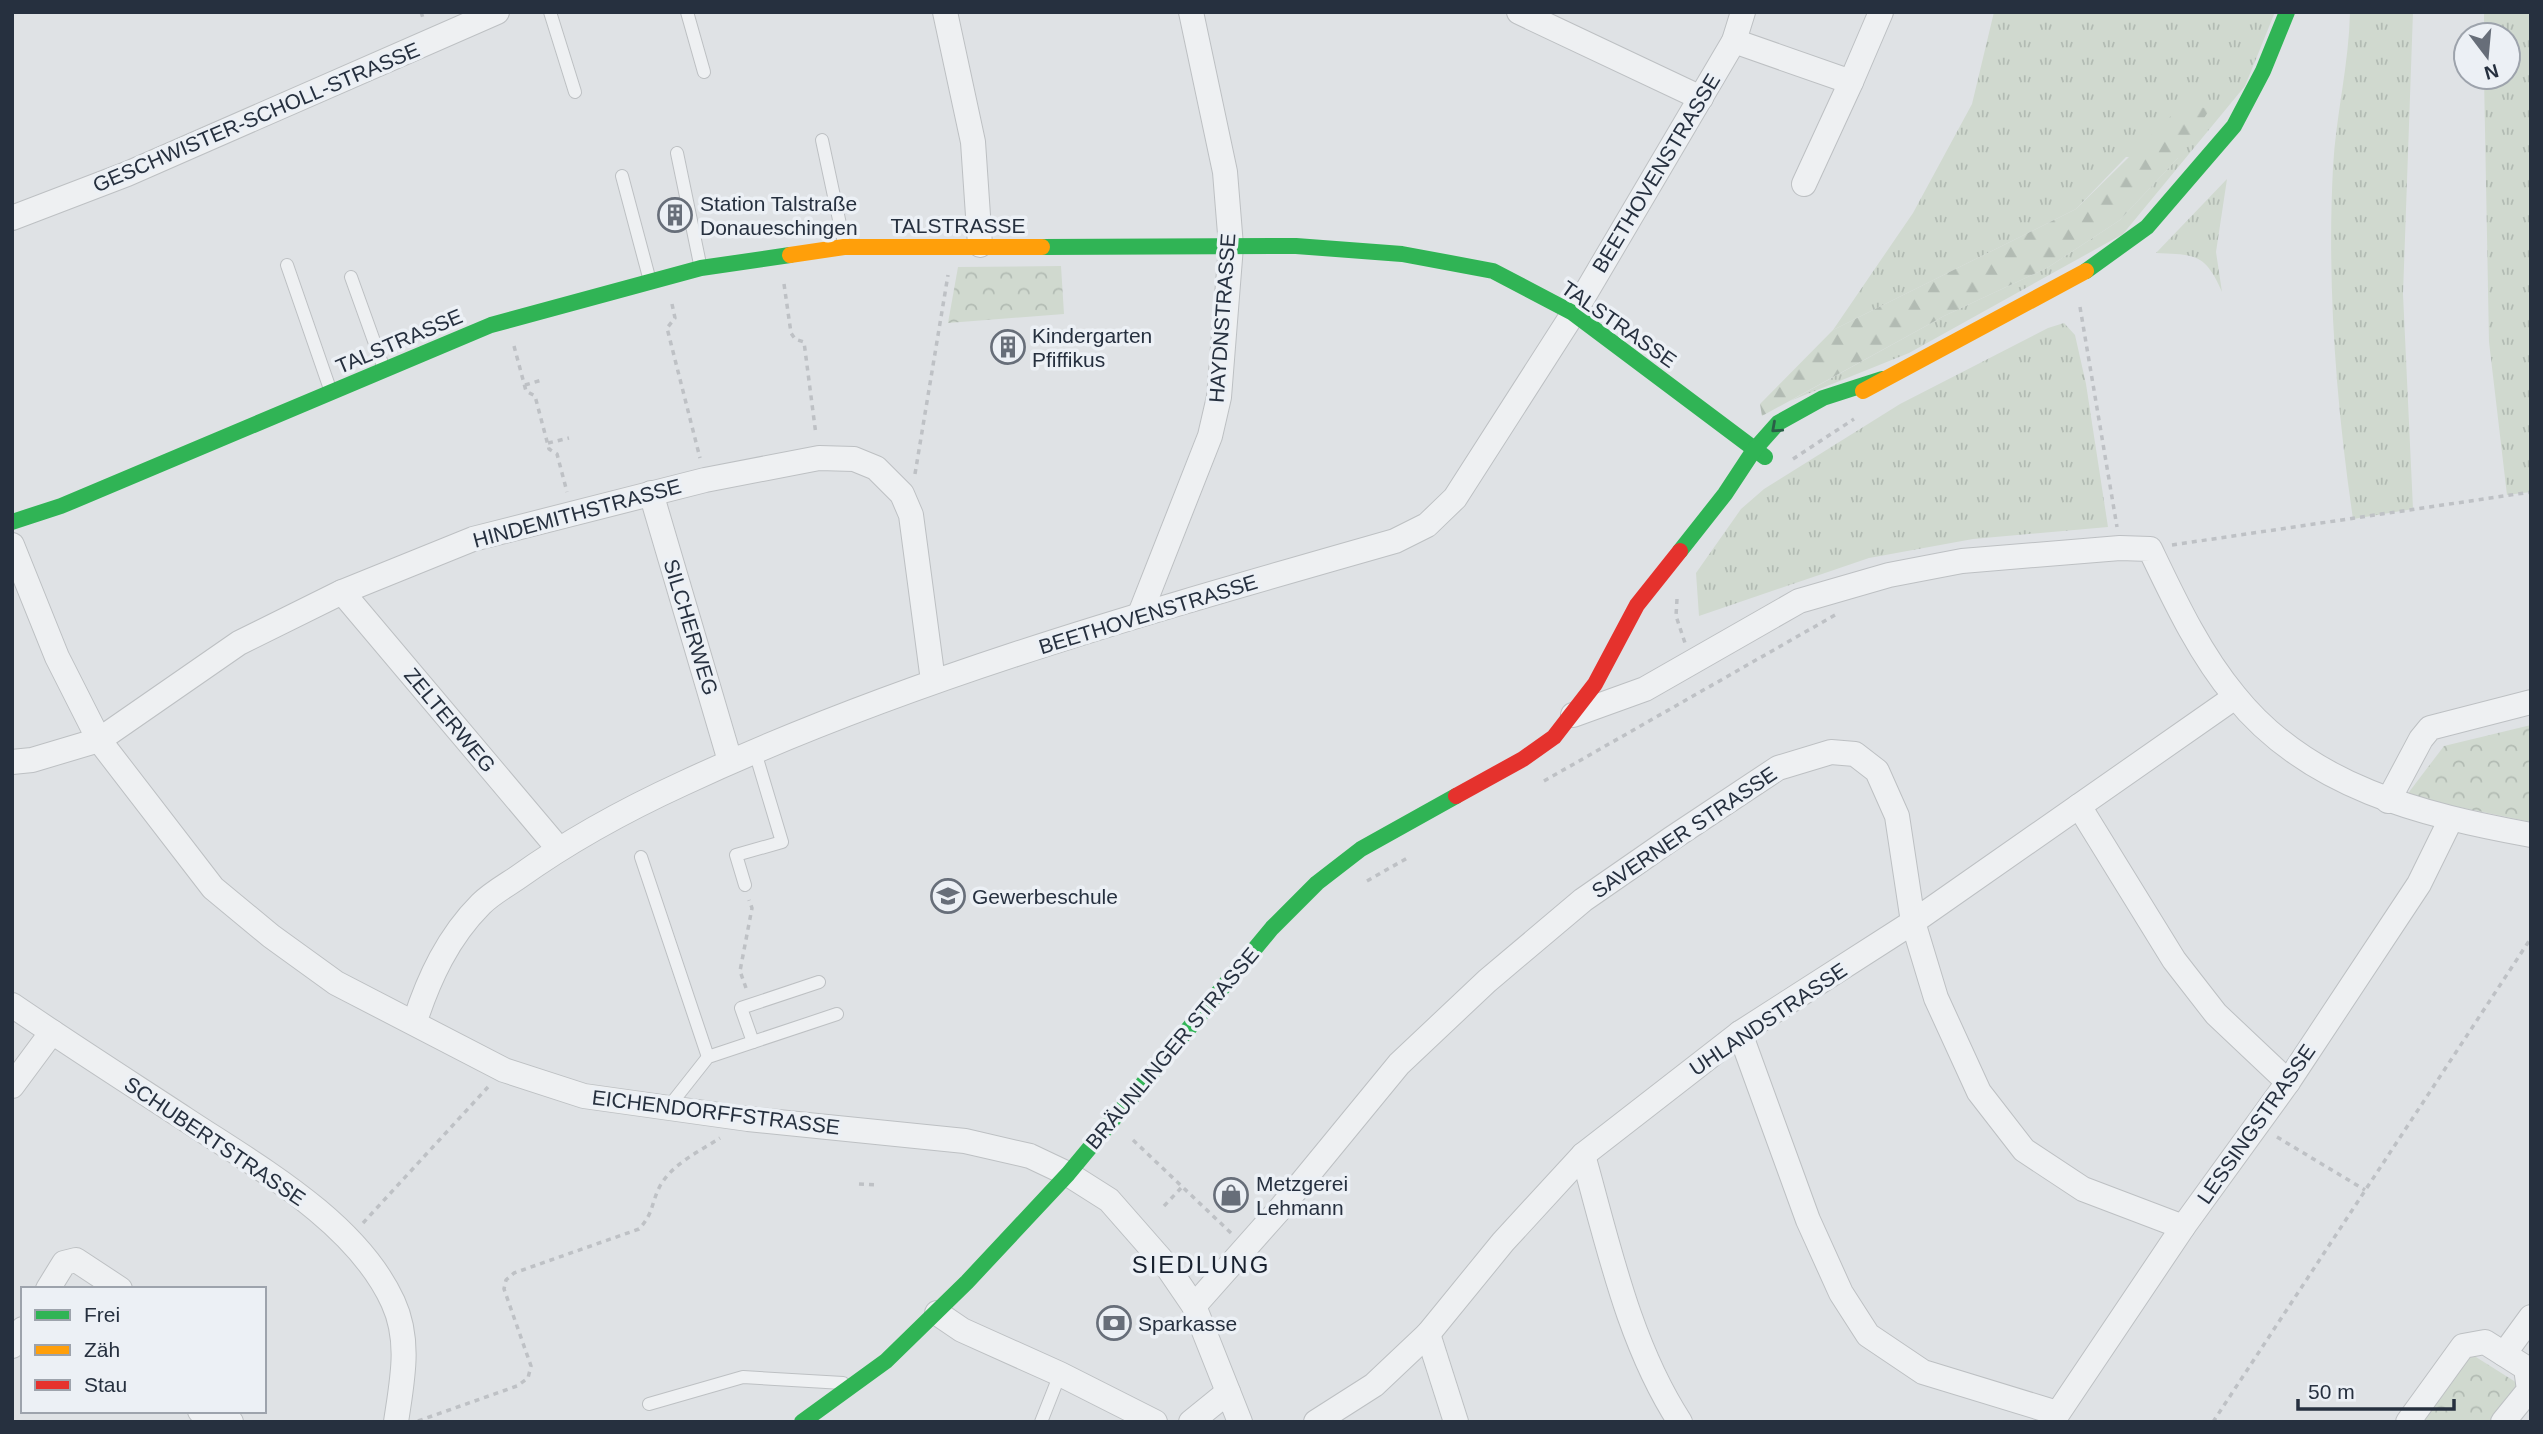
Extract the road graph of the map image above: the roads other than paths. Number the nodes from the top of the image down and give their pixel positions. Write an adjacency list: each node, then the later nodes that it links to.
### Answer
1 (498, 12): 19 (street, GESCHWISTER-SCHOLL-STRASSE)
2 (550, 12): 13 (lane)
3 (687, 12): 11 (lane)
4 (945, 12): 20 (street)
5 (1191, 12): 21 (street, HAYDNSTRASSE)
6 (1519, 12): 14 (street)
7 (1742, 12): 10 (street, BEETHOVENSTRASSE)
8 (1881, 12): 12 (street)
9 (2287, 12): 29 (main road, BRÄUNLINGER STRASSE)
10 (1734, 41): 12 (street); 14 (street, BEETHOVENSTRASSE)
11 (704, 72)
12 (1851, 82): 18 (street)
13 (575, 92)
14 (1701, 98): 27 (street, BEETHOVENSTRASSE)
15 (822, 140): 22 (lane)
16 (677, 153): 24 (lane)
17 (622, 176): 26 (lane)
18 (1804, 184)
19 (12, 218)
20 (980, 245): 21 (main road, TALSTRASSE); 22 (main road, TALSTRASSE)
21 (1231, 246): 27 (main road, TALSTRASSE); 38 (street, HAYDNSTRASSE)
22 (844, 247): 24 (main road, TALSTRASSE)
23 (287, 265): 30 (lane)
24 (701, 268): 26 (main road, TALSTRASSE)
25 (351, 277): 28 (lane)
26 (650, 281): 28 (main road, TALSTRASSE)
27 (1573, 313): 33 (main road, TALSTRASSE); 38 (street, BEETHOVENSTRASSE)
28 (384, 370): 30 (main road, TALSTRASSE)
29 (1882, 379): 31 (main road, BRÄUNLINGER STRASSE); 33 (main road, BRÄUNLINGER STRASSE, one-way to 33)
30 (332, 392): 35 (main road, TALSTRASSE)
31 (1826, 416)
32 (1784, 442): 33 (main road, BRÄUNLINGER STRASSE)
33 (1760, 454): 42 (main road, BRÄUNLINGER STRASSE)
34 (651, 493): 37 (street, HINDEMITHSTRASSE); 39 (street, HINDEMITHSTRASSE); 45 (street, SILCHERWEG)
35 (12, 522)
36 (12, 545): 43 (street, EICHENDORFFSTRASSE)
37 (342, 592): 43 (street, HINDEMITHSTRASSE); 51 (street, ZELTERWEG)
38 (1140, 614): 39 (street, BEETHOVENSTRASSE)
39 (933, 681): 44 (street, BEETHOVENSTRASSE)
40 (2235, 696): 42 (street, BRÄUNLINGER STRASSE); 47 (street); 48 (street, UHLANDSTRASSE)
41 (2531, 702): 47 (street)
42 (1573, 715): 67 (main road, BRÄUNLINGER STRASSE)
43 (99, 740): 46 (street, HINDEMITHSTRASSE); 58 (street, EICHENDORFFSTRASSE)
44 (755, 752): 45 (street, BEETHOVENSTRASSE); 53 (lane)
45 (730, 761): 51 (street, BEETHOVENSTRASSE)
46 (12, 762)
47 (2388, 801): 49 (street)
48 (2079, 806): 54 (street, UHLANDSTRASSE); 63 (street)
49 (2450, 821): 50 (street); 63 (street, LESSINGSTRASSE)
50 (2531, 835)
51 (558, 848): 58 (street, BEETHOVENSTRASSE)
52 (641, 857): 62 (lane)
53 (745, 885)
54 (1913, 922): 60 (street, UHLANDSTRASSE); 68 (street, SAVERNER STRASSE); 71 (street, SAVERNER STRASSE)
55 (819, 982): 61 (lane)
56 (12, 1005): 59 (street, SCHUBERTSTRASSE)
57 (837, 1014): 61 (lane)
58 (415, 1021): 65 (street, EICHENDORFFSTRASSE)
59 (52, 1032): 64 (street); 83 (street, SCHUBERTSTRASSE)
60 (1740, 1033): 66 (street, UHLANDSTRASSE); 81 (street)
61 (752, 1042): 62 (lane)
62 (708, 1057): 65 (lane)
63 (2288, 1082): 68 (street, LESSINGSTRASSE)
64 (12, 1086)
65 (667, 1110): 67 (street, EICHENDORFFSTRASSE)
66 (1583, 1155): 74 (street, UHLANDSTRASSE); 91 (street)
67 (1068, 1174): 71 (street, EICHENDORFFSTRASSE); 72 (main road, BRÄUNLINGER STRASSE)
68 (2183, 1227): 81 (street, LESSINGSTRASSE)
69 (49, 1287): 70 (street)
70 (117, 1287)
71 (1194, 1306): 78 (street, EICHENDORFFSTRASSE)
72 (937, 1313): 76 (street); 77 (main road, BRÄUNLINGER STRASSE)
73 (2531, 1317): 75 (street)
74 (1429, 1334): 89 (street, UHLANDSTRASSE); 90 (street)
75 (2504, 1354): 92 (street); 93 (street)
76 (1060, 1374): 85 (lane); 86 (street)
77 (857, 1384): 79 (lane); 84 (main road, BRÄUNLINGER STRASSE)
78 (1228, 1392): 87 (street); 88 (street, EICHENDORFFSTRASSE)
79 (649, 1404)
80 (206, 1413): 82 (street)
81 (2054, 1418)
82 (231, 1422)
83 (396, 1422)
84 (802, 1422)
85 (1041, 1422)
86 (1155, 1422)
87 (1191, 1422)
88 (1240, 1422)
89 (1317, 1422)
90 (1456, 1422)
91 (1681, 1422)
92 (2408, 1422)
93 (2503, 1422)

